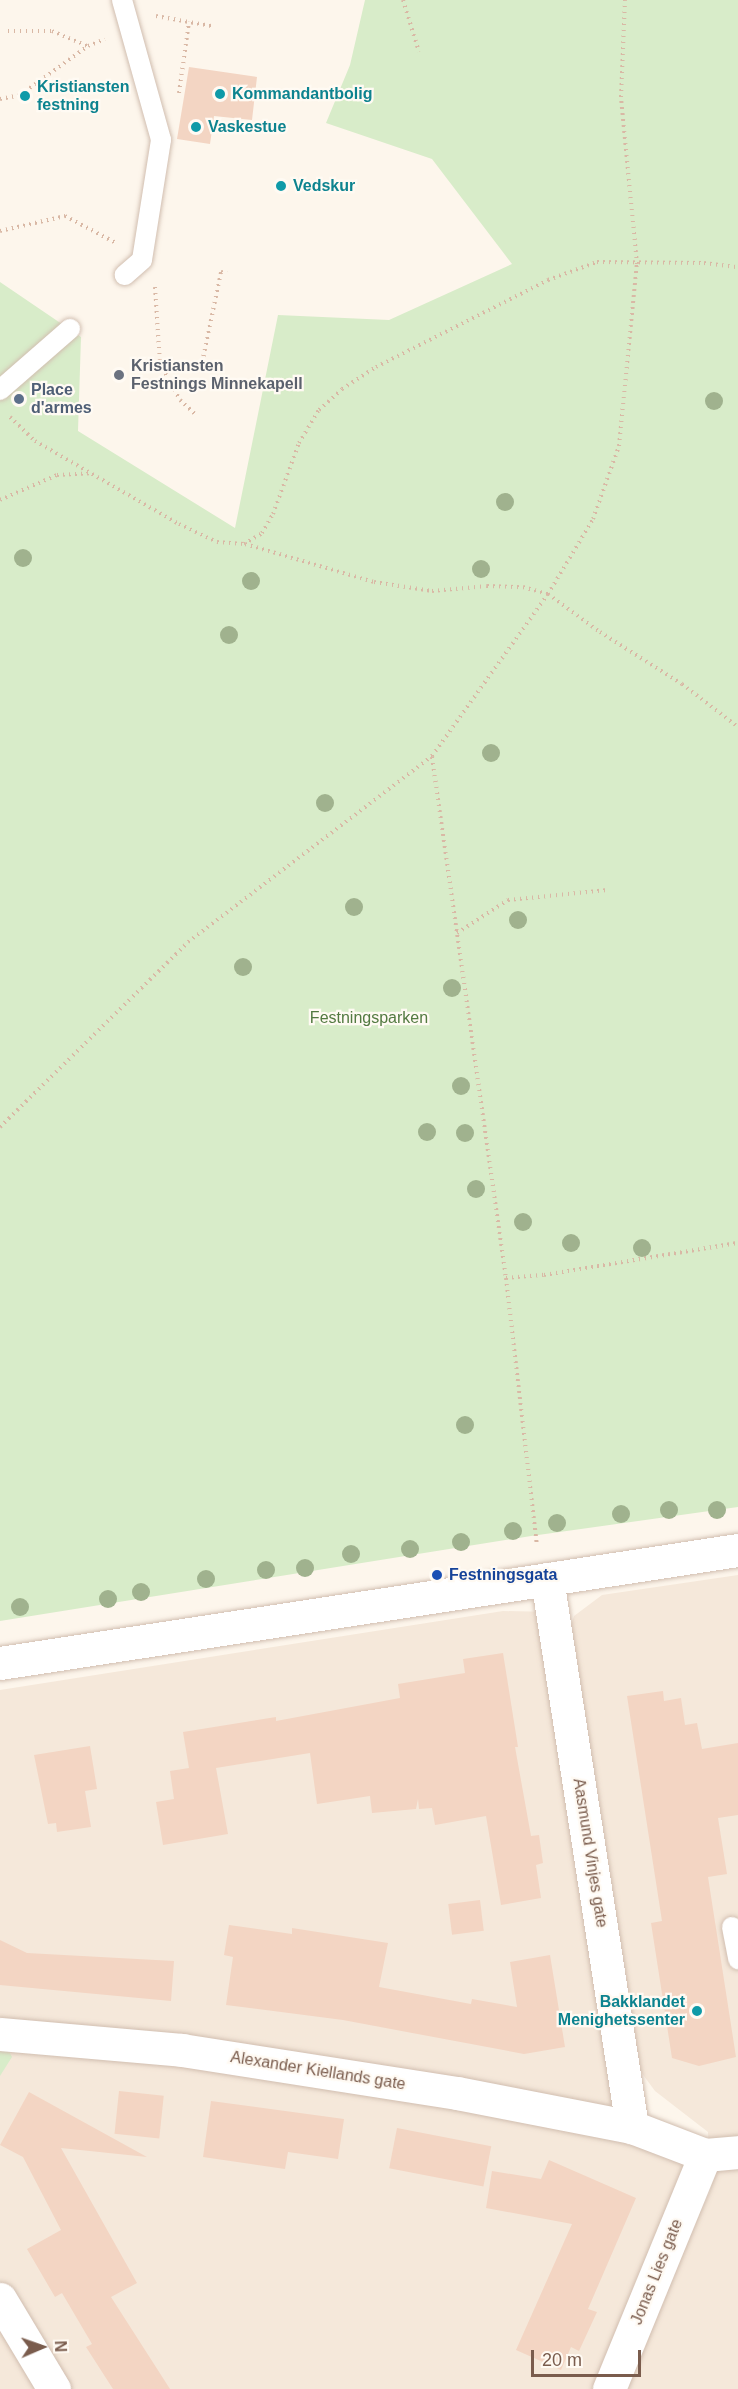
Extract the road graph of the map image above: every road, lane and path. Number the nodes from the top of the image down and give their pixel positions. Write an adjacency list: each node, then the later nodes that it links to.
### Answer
1 (403, 0): 8 (path)
2 (625, 0): 13 (path)
3 (125, 13): 4 (path); 7 (path); 10 (lane)
4 (189, 22): 5 (path); 10 (path)
5 (211, 26)
6 (8, 31): 7 (path)
7 (88, 46): 9 (path)
8 (420, 52)
9 (0, 99)
10 (158, 131): 12 (lane)
11 (0, 231): 12 (path)
12 (142, 260): 16 (lane); 18 (path)
13 (637, 264): 14 (path); 23 (path); 24 (path)
14 (738, 267)
15 (227, 273): 18 (path)
16 (125, 275)
17 (70, 329): 19 (lane)
18 (160, 363): 20 (path)
19 (0, 390): 21 (path)
20 (196, 414)
21 (91, 473): 22 (path); 23 (path)
22 (0, 500)
23 (244, 544): 24 (path)
24 (548, 594): 25 (path); 26 (path)
25 (738, 727)
26 (432, 756): 28 (path); 29 (path)
27 (608, 890): 28 (path)
28 (457, 933): 31 (path)
29 (0, 1127)
30 (738, 1243): 31 (path)
31 (506, 1278): 32 (path)
32 (537, 1544)
33 (738, 1550): 34 (street)
34 (547, 1580): 35 (street); 39 (street, Aasmund Vinjes gate)
35 (0, 1664)
36 (732, 1927): 37 (lane)
37 (738, 1959)
38 (0, 2034): 39 (street, Alexander Kiellands gate)
39 (632, 2127): 41 (street, Alexander Kiellands gate)
40 (738, 2152): 41 (street)
41 (705, 2156): 44 (street, Jonas Lies gate)
42 (0, 2299): 43 (street)
43 (54, 2389)
44 (609, 2389)

